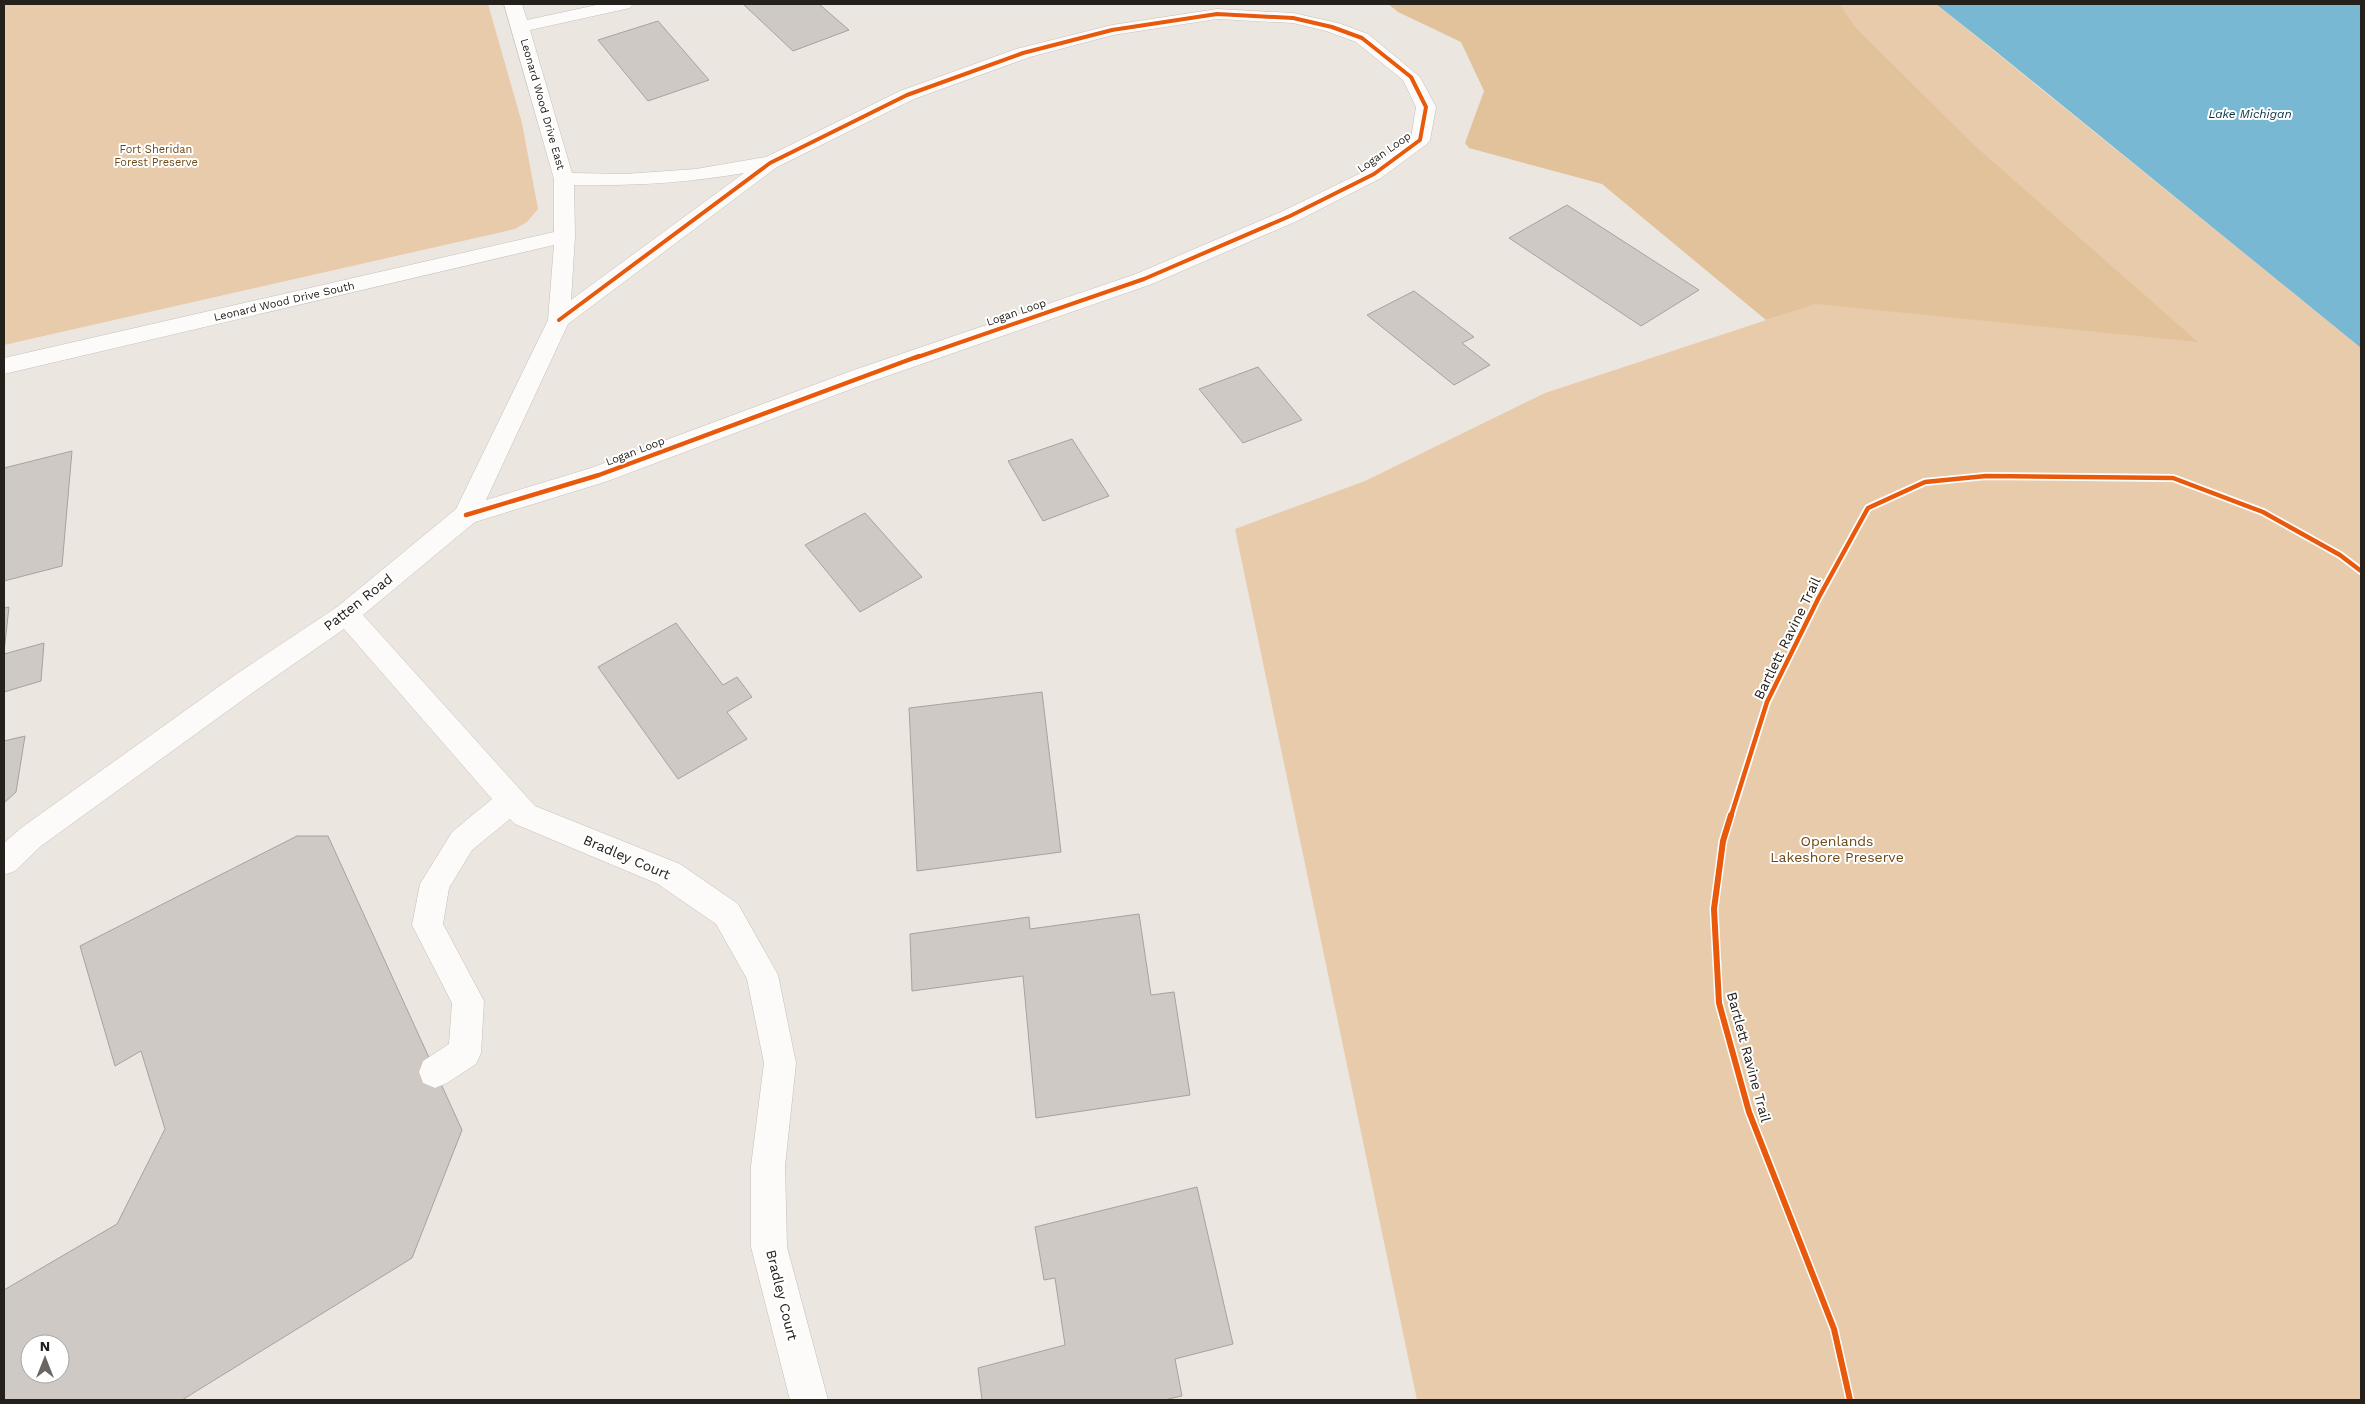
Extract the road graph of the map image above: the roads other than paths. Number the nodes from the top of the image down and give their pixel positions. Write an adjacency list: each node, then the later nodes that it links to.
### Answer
1 (513, 4): 3 (street, Leonard Wood Drive East)
2 (624, 4): 3 (street)
3 (521, 27): 5 (street, Leonard Wood Drive East)
4 (770, 163): 5 (street, Logan Loop); 7 (street, Logan Loop); 9 (street, Logan Loop)
5 (564, 179): 6 (street, Leonard Wood Drive East)
6 (565, 236): 7 (street, Patten Road); 8 (street, Leonard Wood Drive South)
7 (559, 320): 9 (street, Patten Road)
8 (4, 366)
9 (466, 515): 10 (street, Patten Road)
10 (346, 614): 11 (street, Bradley Court); 12 (street, Patten Road)
11 (512, 800): 13 (street); 14 (street, Bradley Court)
12 (4, 862)
13 (435, 1072)
14 (809, 1400)

